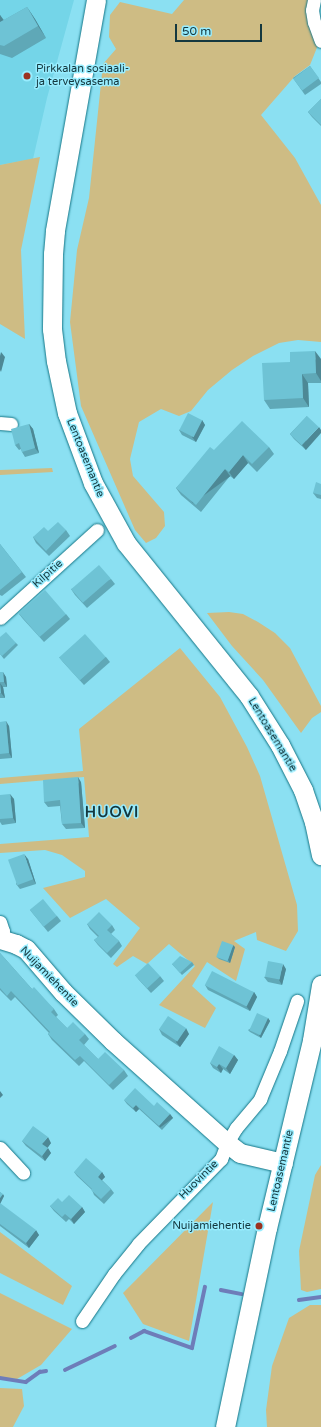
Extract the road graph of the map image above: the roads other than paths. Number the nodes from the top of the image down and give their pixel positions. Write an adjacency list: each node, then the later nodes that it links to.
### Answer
1 (96, 0): 6 (main road, Lentoasemantie)
2 (314, 0): 3 (street)
3 (321, 40)
4 (96, 530): 5 (street, Kilpitie)
5 (0, 618)
6 (321, 855)
7 (1, 933): 10 (main road, Nuijamiehentie)
8 (321, 985): 12 (main road, Lentoasemantie)
9 (297, 1001): 10 (street, Huovintie)
10 (227, 1143): 12 (main road, Nuijamiehentie); 14 (street, Huovintie)
11 (0, 1148): 13 (street)
12 (282, 1163): 15 (main road, Lentoasemantie)
13 (23, 1173)
14 (82, 1321)
15 (225, 1427)

